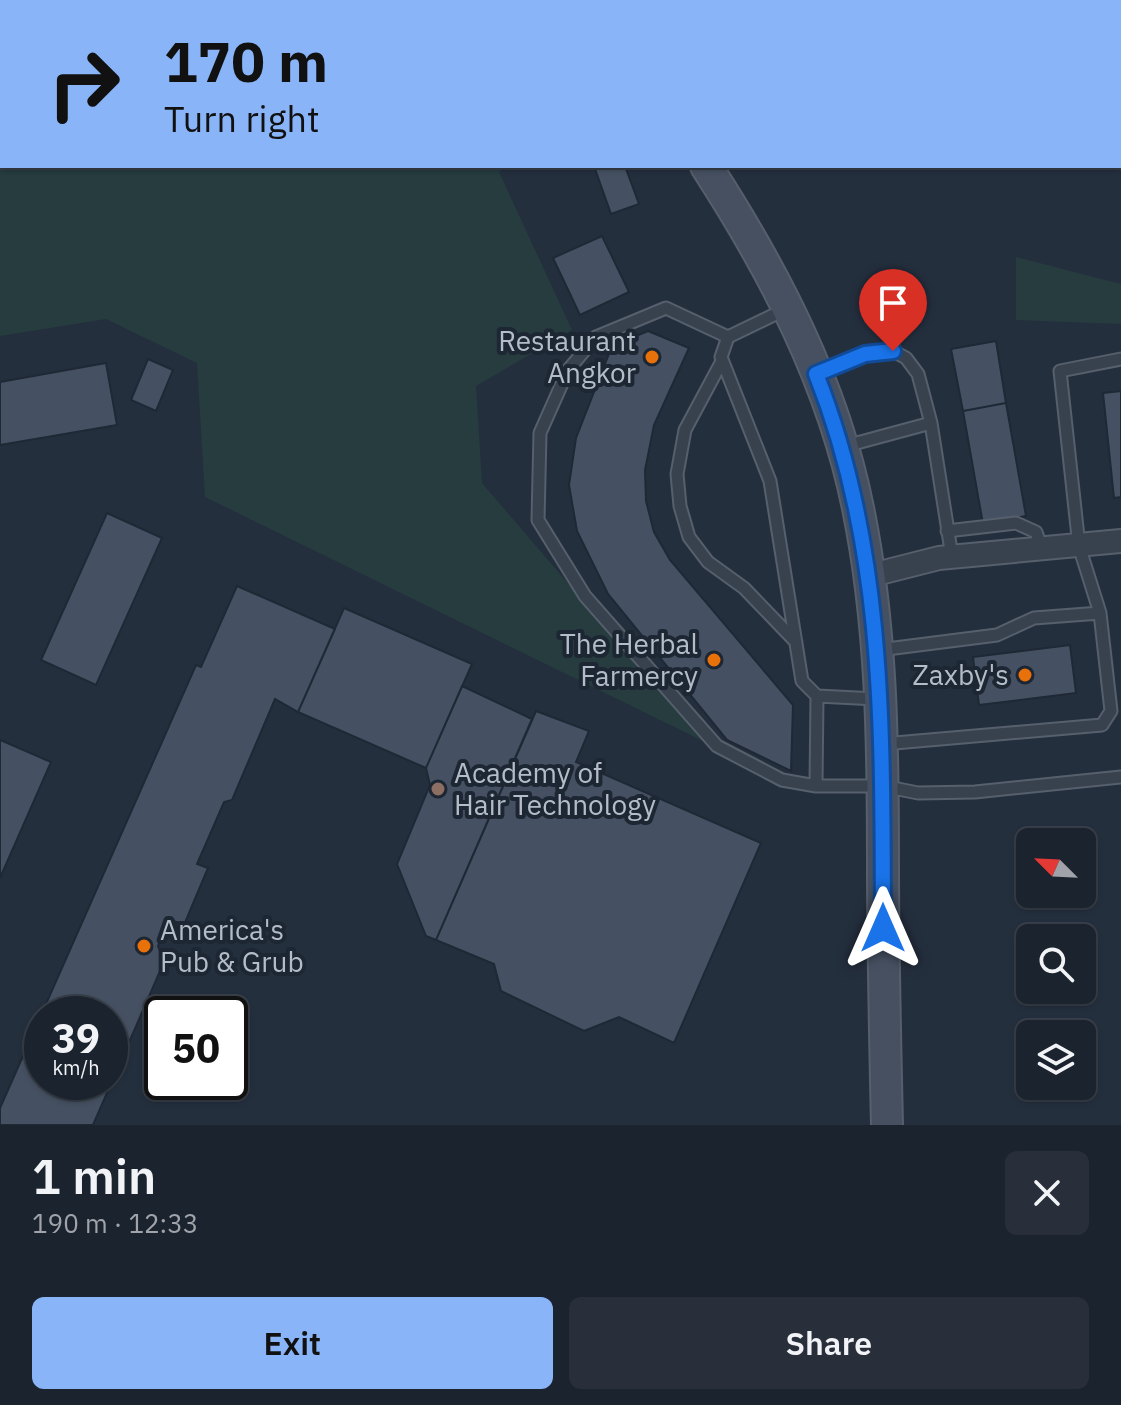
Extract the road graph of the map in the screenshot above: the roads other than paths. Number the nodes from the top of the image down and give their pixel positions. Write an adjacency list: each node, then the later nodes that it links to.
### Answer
1 (707, 168): 2 (main road)
2 (788, 308): 3 (lane); 6 (main road)
3 (728, 337): 5 (lane); 22 (lane)
4 (1121, 359): 11 (lane)
5 (722, 361): 16 (lane); 16 (lane)
6 (816, 374): 7 (lane); 8 (main road)
7 (931, 423): 8 (lane); 9 (lane)
8 (842, 447): 14 (main road)
9 (947, 531): 12 (lane); 13 (lane)
10 (1121, 541): 11 (street)
11 (1079, 546): 12 (street); 15 (lane)
12 (1042, 549): 13 (street)
13 (952, 557): 14 (street)
14 (868, 576): 17 (main road)
15 (1100, 613): 17 (lane); 20 (lane)
16 (796, 642): 18 (lane)
17 (878, 650): 19 (main road)
18 (817, 696): 19 (lane); 22 (lane)
19 (882, 699): 20 (main road)
20 (882, 745): 23 (main road)
21 (1121, 777): 23 (lane)
22 (816, 786): 23 (lane)
23 (883, 786): 24 (main road)
24 (887, 1125)

